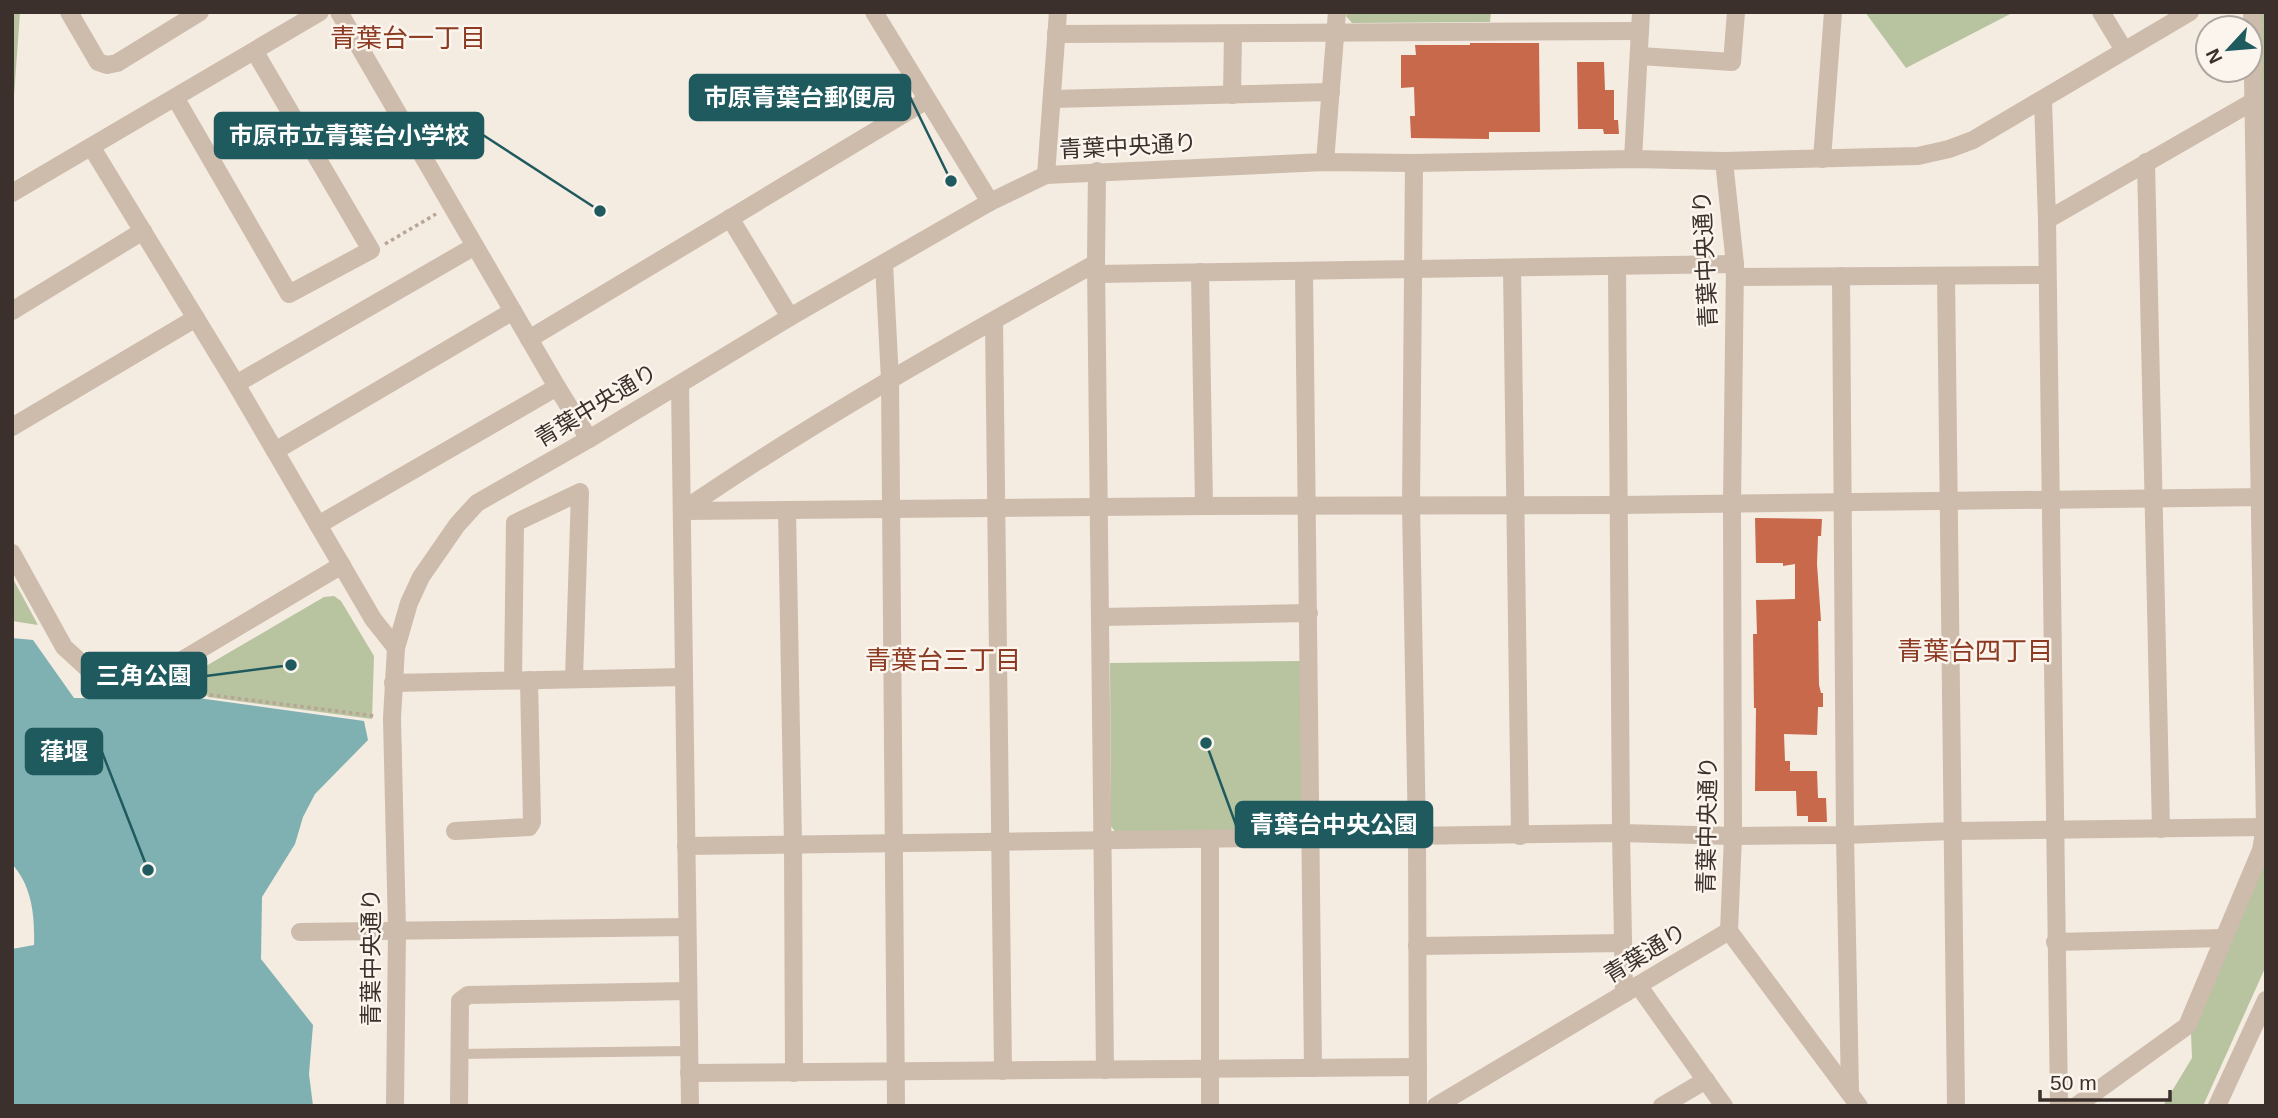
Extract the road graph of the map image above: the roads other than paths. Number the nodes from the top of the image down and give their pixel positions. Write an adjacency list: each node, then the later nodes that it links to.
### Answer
1 (69, 12): 2 (street)
2 (200, 12)
3 (320, 12): 19 (street)
4 (339, 12): 42 (street)
5 (874, 12): 25 (street)
6 (1058, 12): 15 (street)
7 (1337, 12): 17 (street)
8 (1641, 12): 14 (street)
9 (1736, 12): 20 (street)
10 (1833, 12): 30 (street)
11 (2101, 12): 18 (street)
12 (2190, 12): 18 (street)
13 (2252, 12): 27 (street)
14 (1640, 31): 17 (street); 20 (street)
15 (1056, 34): 16 (street); 24 (street)
16 (1233, 34): 17 (street); 22 (street)
17 (1336, 34): 21 (street)
18 (2124, 50): 26 (street)
19 (255, 52): 23 (street); 23 (street)
20 (1640, 55): 29 (street)
21 (1331, 92): 22 (street); 32 (street)
22 (1232, 95): 24 (street)
23 (176, 99): 28 (street)
24 (1052, 99): 36 (street)
25 (927, 100): 38 (street); 39 (street)
26 (2043, 100): 30 (street); 40 (street)
27 (2254, 101): 33 (street); 54 (street)
28 (92, 148): 37 (street); 41 (street)
29 (1633, 159): 31 (street, 青葉中央通り); 34 (street, 青葉中央通り)
30 (1822, 159): 31 (street)
31 (1724, 161): 49 (street, 青葉中央通り)
32 (1325, 162): 34 (street, 青葉中央通り); 35 (street, 青葉中央通り)
33 (2146, 162): 40 (street); 69 (street)
34 (1414, 163): 47 (street)
35 (1097, 171): 36 (street, 青葉中央通り); 45 (street)
36 (1046, 175): 38 (street, 青葉中央通り)
37 (12, 193)
38 (990, 202): 43 (street, 青葉中央通り)
39 (730, 218): 57 (street); 60 (street)
40 (2047, 220): 51 (street)
41 (144, 231): 55 (street); 58 (street)
42 (475, 246): 56 (street); 62 (street)
43 (884, 264): 57 (street, 青葉中央通り); 61 (street)
44 (1617, 266): 46 (street); 49 (street); 74 (street)
45 (1096, 268): 50 (street); 59 (street); 79 (street)
46 (1512, 268): 47 (street); 78 (street)
47 (1414, 269): 48 (street); 77 (street)
48 (1304, 271): 50 (street); 76 (street)
49 (1735, 271): 52 (street); 72 (street, 青葉中央通り)
50 (1200, 272): 75 (street)
51 (2047, 275): 53 (street); 70 (street)
52 (1841, 276): 53 (street); 73 (street)
53 (1946, 276): 71 (street)
54 (2261, 309): 68 (street)
55 (12, 310)
56 (513, 311): 60 (street); 67 (street)
57 (790, 317): 63 (street, 青葉中央通り)
58 (196, 318): 62 (street); 65 (street)
59 (994, 321): 61 (street); 80 (street)
60 (528, 339): 64 (street)
61 (890, 380): 81 (street); 83 (street)
62 (236, 384): 67 (street)
63 (680, 384): 66 (street, 青葉中央通り); 83 (street)
64 (557, 387): 66 (street); 84 (street)
65 (12, 427)
66 (589, 439): 89 (street, 青葉中央通り)
67 (275, 451): 84 (street)
68 (2262, 498): 69 (street); 94 (street)
69 (2155, 499): 70 (street); 96 (street)
70 (2051, 500): 71 (street); 97 (street)
71 (1947, 501): 73 (street); 99 (street)
72 (1732, 503): 73 (street); 74 (street); 103 (street, 青葉中央通り)
73 (1843, 503): 102 (street)
74 (1619, 505): 78 (street); 100 (street)
75 (1204, 506): 76 (street); 79 (street)
76 (1307, 506): 77 (street); 87 (street)
77 (1411, 506): 78 (street); 104 (street)
78 (1516, 506): 101 (street)
79 (1100, 507): 80 (street); 88 (street)
80 (996, 508): 81 (street); 108 (street)
81 (891, 509): 82 (street); 109 (street)
82 (787, 510): 83 (street); 110 (street)
83 (682, 511): 90 (street)
84 (318, 525): 86 (street)
85 (12, 553): 86 (street)
86 (342, 565): 89 (street)
87 (1309, 613): 88 (street); 105 (street)
88 (1101, 617): 107 (street)
89 (396, 648): 93 (street, 青葉中央通り)
90 (684, 677): 91 (street); 111 (street)
91 (575, 679): 92 (street); 92 (street)
92 (521, 680): 93 (street); 98 (street)
93 (393, 683): 113 (street, 青葉中央通り)
94 (2264, 717): 95 (street)
95 (2265, 827): 96 (street); 116 (street)
96 (2161, 829): 97 (street)
97 (2054, 830): 99 (street); 117 (street)
98 (455, 831)
99 (1953, 831): 102 (street); 144 (street)
100 (1621, 833): 101 (street); 103 (street); 118 (street)
101 (1520, 835): 104 (street)
102 (1845, 835): 103 (street); 134 (street)
103 (1733, 836): 114 (street, 青葉中央通り)
104 (1417, 837): 105 (street); 119 (street)
105 (1310, 838): 106 (street); 126 (street)
106 (1210, 840): 107 (street); 127 (street)
107 (1103, 841): 108 (street); 128 (street)
108 (1000, 842): 109 (street); 129 (street)
109 (892, 843): 110 (street); 130 (street)
110 (793, 844): 111 (street); 132 (street)
111 (686, 846): 112 (street)
112 (687, 927): 113 (street); 121 (street)
113 (397, 930): 115 (street); 135 (street, 青葉中央通り)
114 (1729, 931): 120 (street, 青葉通り); 134 (street)
115 (300, 932)
116 (2223, 938): 117 (street); 146 (street)
117 (2056, 942): 145 (street)
118 (1623, 943): 119 (street); 120 (street)
119 (1417, 946): 125 (street)
120 (1631, 990): 133 (street); 141 (street, 青葉通り)
121 (688, 991): 123 (street); 124 (street)
122 (2266, 1000): 147 (street)
123 (689, 1051): 124 (lane); 131 (street)
124 (460, 1054): 136 (street)
125 (1418, 1067): 126 (street); 140 (street)
126 (1312, 1068): 127 (street)
127 (1210, 1069): 128 (street); 139 (street)
128 (1105, 1070): 129 (street)
129 (1003, 1071): 130 (street)
130 (896, 1072): 132 (street); 138 (street)
131 (690, 1073): 132 (street); 137 (street)
132 (794, 1073)
133 (1706, 1080): 142 (street); 143 (street)
134 (1854, 1099)
135 (395, 1106)
136 (459, 1106)
137 (690, 1106)
138 (896, 1106)
139 (1210, 1106)
140 (1418, 1106)
141 (1436, 1106)
142 (1662, 1106)
143 (1724, 1106)
144 (1956, 1106)
145 (2059, 1106)
146 (2076, 1106)
147 (2217, 1106)

